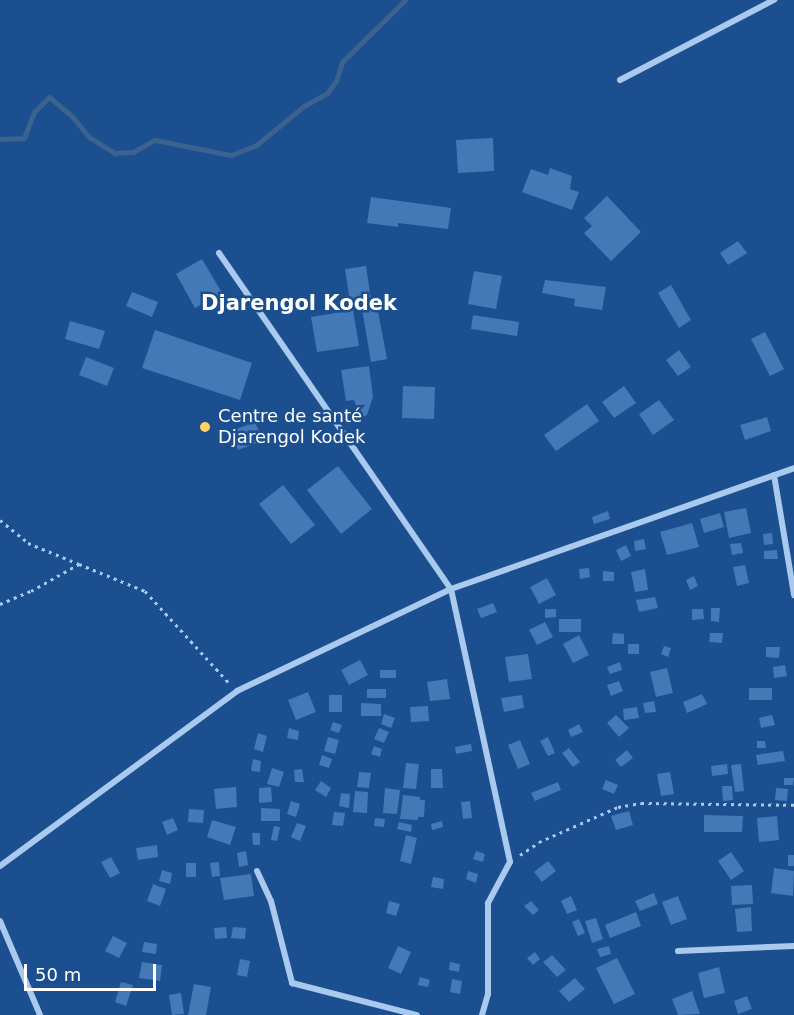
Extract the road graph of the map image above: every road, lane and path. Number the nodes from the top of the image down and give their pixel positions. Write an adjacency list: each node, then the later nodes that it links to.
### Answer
1 (774, 0): 2 (street)
2 (620, 80)
3 (219, 253): 8 (street)
4 (794, 468): 5 (street)
5 (774, 475): 8 (street); 9 (street)
6 (0, 520): 7 (path)
7 (79, 564): 10 (path); 11 (path)
8 (451, 589): 11 (street); 13 (street)
9 (794, 595)
10 (0, 604)
11 (237, 691): 14 (street)
12 (794, 805): 13 (path)
13 (510, 862): 21 (street)
14 (0, 866)
15 (257, 871): 20 (street)
16 (0, 921): 19 (street)
17 (794, 946): 18 (street)
18 (678, 951)
19 (40, 1015)
20 (417, 1015)
21 (482, 1015)

